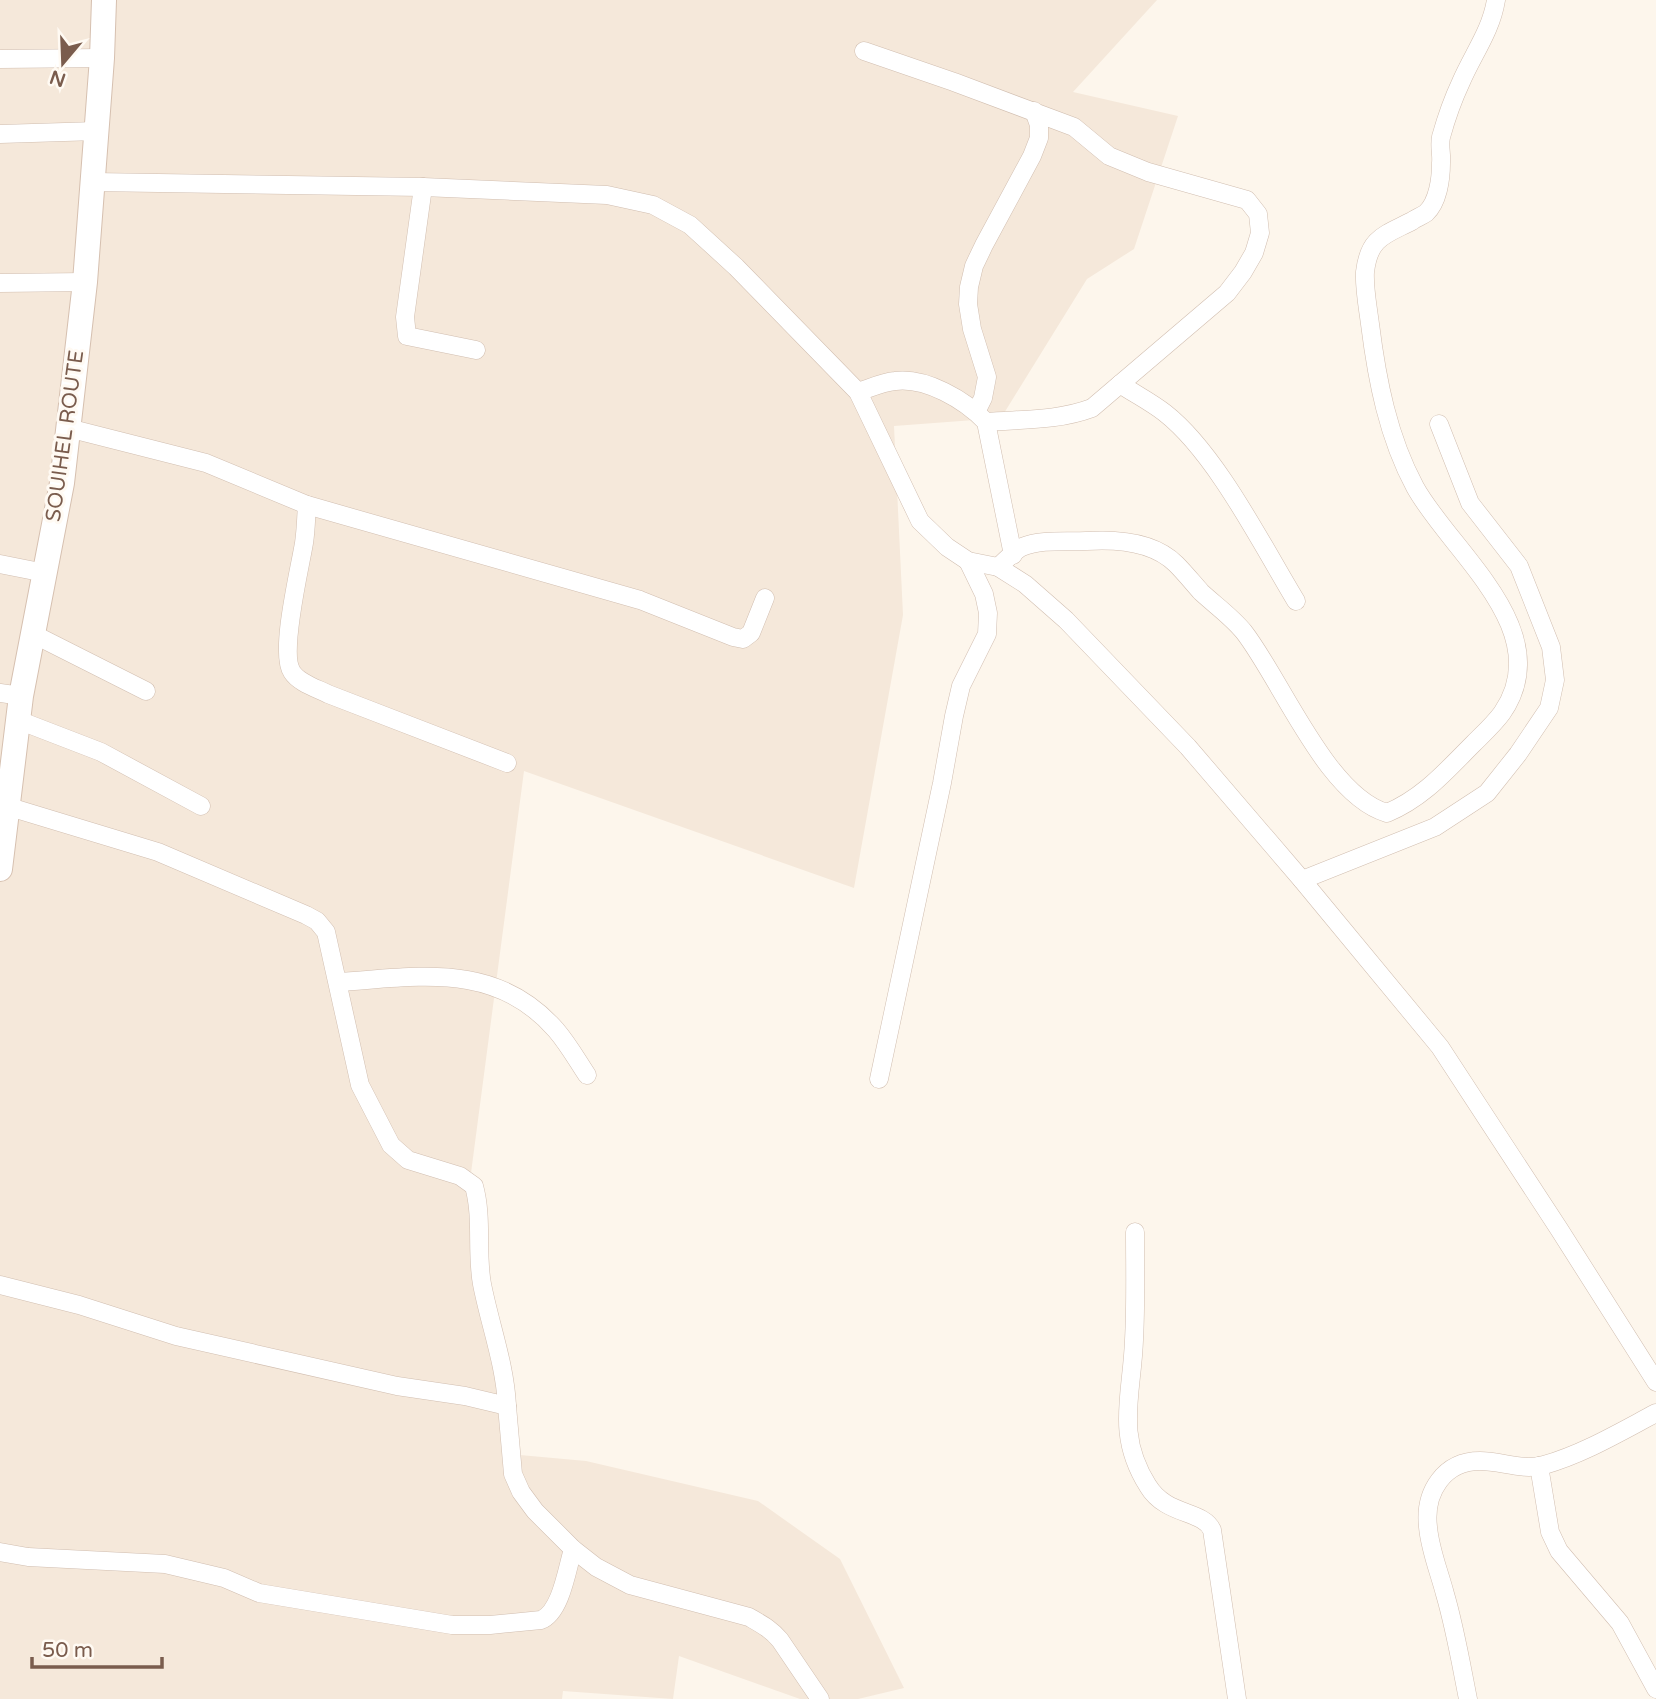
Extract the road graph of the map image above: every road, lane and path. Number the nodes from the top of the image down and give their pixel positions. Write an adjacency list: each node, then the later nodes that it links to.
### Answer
1 (104, 0): 4 (main road, SOUIHEL ROUTE)
2 (1496, 0): 20 (street)
3 (864, 51): 6 (street)
4 (102, 58): 5 (street); 7 (main road, SOUIHEL ROUTE)
5 (0, 59)
6 (1034, 111): 14 (street); 16 (street)
7 (97, 131): 8 (street); 9 (main road, SOUIHEL ROUTE)
8 (0, 134)
9 (93, 182): 10 (street); 11 (main road, SOUIHEL ROUTE)
10 (423, 187): 13 (street); 15 (street)
11 (85, 282): 12 (street); 18 (main road, SOUIHEL ROUTE)
12 (0, 283)
13 (476, 350)
14 (1120, 384): 16 (street); 26 (street)
15 (858, 392): 16 (street); 21 (street)
16 (981, 417): 20 (street)
17 (1439, 424): 35 (street)
18 (68, 428): 19 (street); 24 (main road, SOUIHEL ROUTE)
19 (307, 505): 25 (street); 30 (street)
20 (1013, 555): 23 (street)
21 (968, 561): 23 (street); 38 (street)
22 (0, 564): 24 (street)
23 (998, 568): 35 (street)
24 (45, 573): 27 (main road, SOUIHEL ROUTE)
25 (765, 598)
26 (1296, 601)
27 (33, 634): 28 (street); 29 (main road, SOUIHEL ROUTE)
28 (146, 691)
29 (13, 703): 31 (main road, SOUIHEL ROUTE); 32 (street)
30 (507, 763)
31 (4, 804): 33 (main road, SOUIHEL ROUTE); 36 (street)
32 (201, 806)
33 (2, 842): 34 (main road, SOUIHEL ROUTE)
34 (0, 869)
35 (1302, 880): 41 (street)
36 (338, 982): 37 (street); 42 (street)
37 (587, 1075)
38 (879, 1079)
39 (1135, 1232): 49 (street)
40 (0, 1285): 42 (street)
41 (1656, 1382)
42 (507, 1406): 45 (street)
43 (1656, 1413): 44 (street)
44 (1539, 1466): 47 (street); 50 (street)
45 (573, 1549): 46 (street); 48 (street)
46 (0, 1552)
47 (1656, 1689)
48 (820, 1699)
49 (1237, 1699)
50 (1468, 1699)

